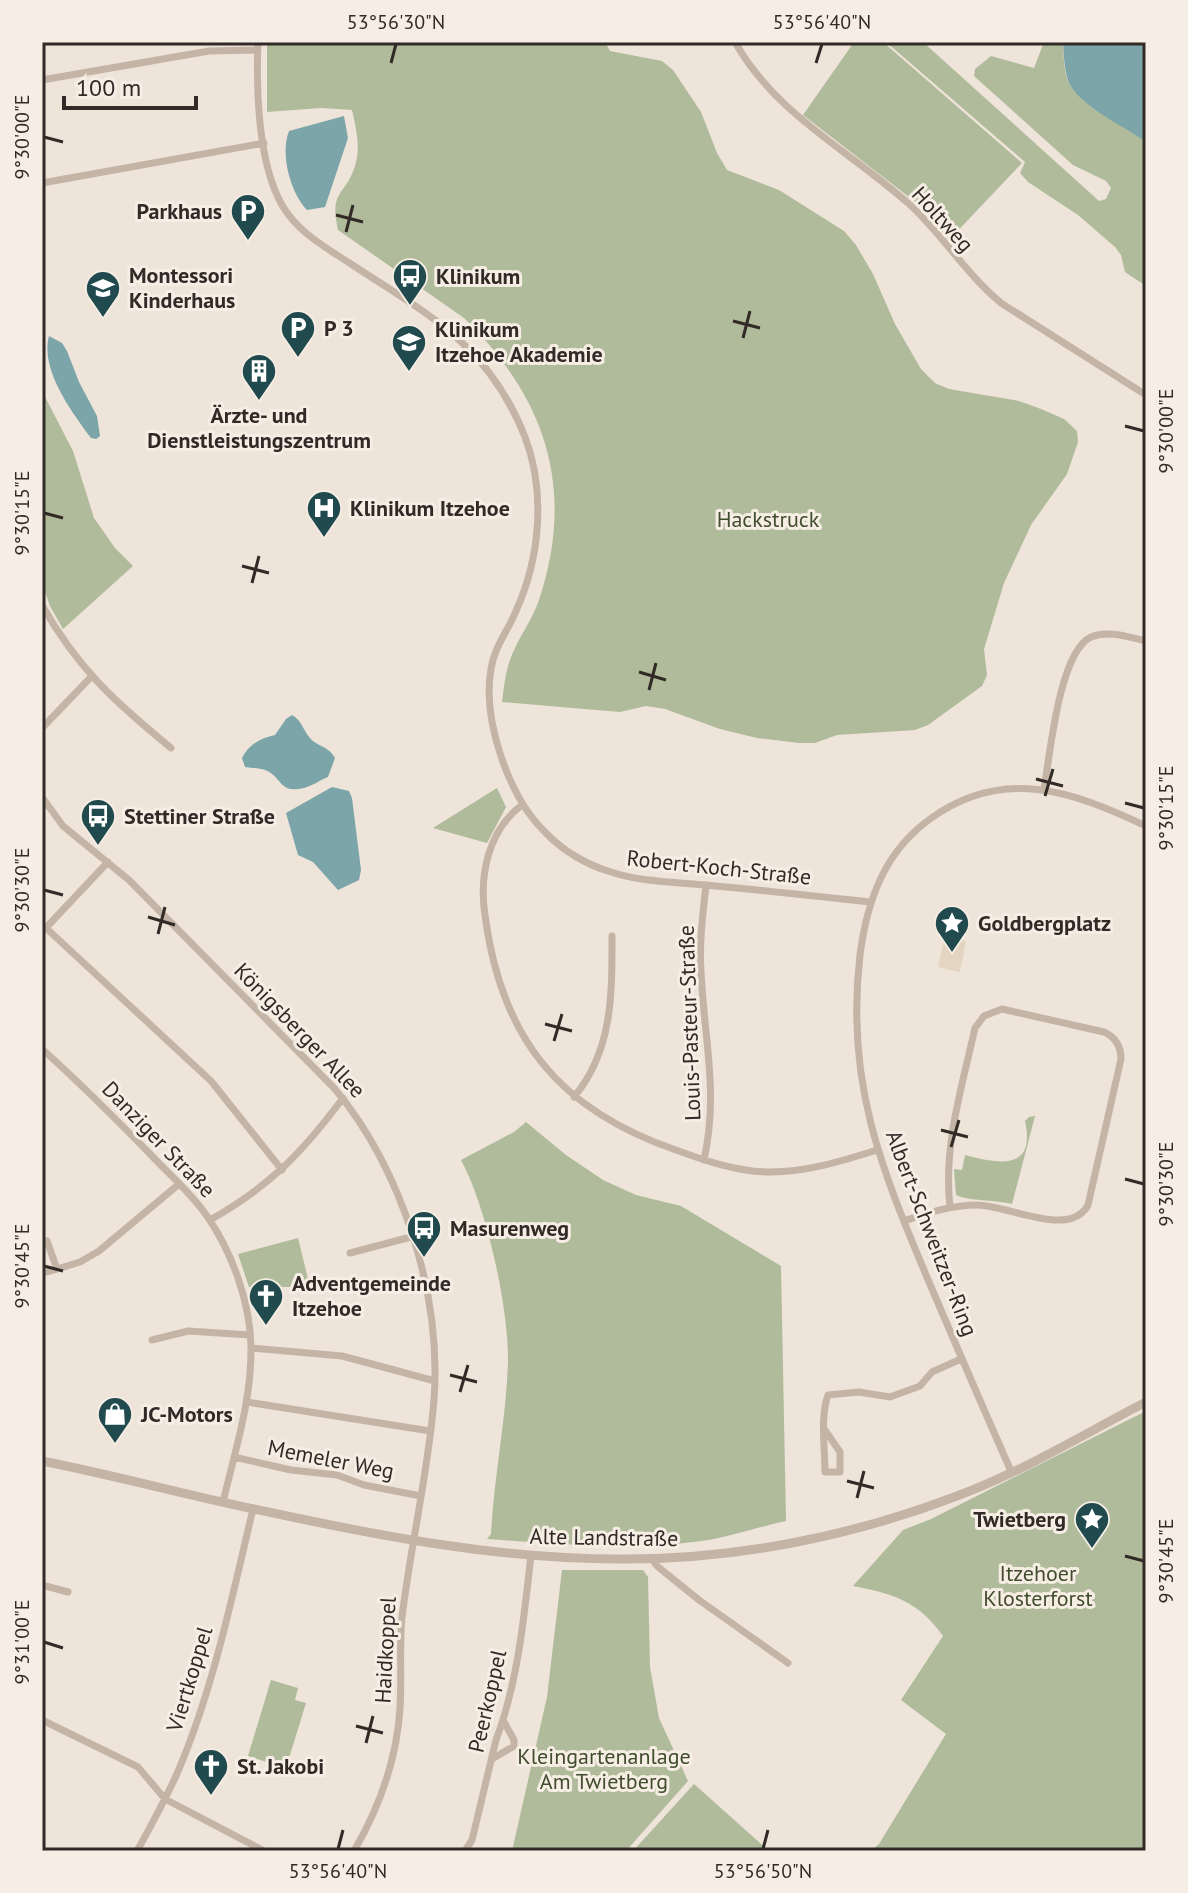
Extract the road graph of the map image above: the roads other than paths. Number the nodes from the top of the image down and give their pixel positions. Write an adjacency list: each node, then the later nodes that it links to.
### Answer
1 (735, 42): 6 (street, Holtweg)
2 (258, 46): 3 (street); 4 (street, Robert-Koch-Straße)
3 (42, 80)
4 (264, 143): 5 (street); 14 (street, Robert-Koch-Straße)
5 (42, 183)
6 (1146, 395)
7 (42, 605): 9 (street)
8 (1146, 641): 12 (street)
9 (91, 677): 10 (street); 11 (street)
10 (42, 728)
11 (171, 748)
12 (1044, 789): 15 (street, Albert-Schweitzer-Ring); 18 (street, Albert-Schweitzer-Ring)
13 (42, 797): 16 (street, Königsberger Allee)
14 (522, 805): 17 (street, Robert-Koch-Straße); 22 (street)
15 (1146, 826)
16 (108, 862): 19 (street); 23 (street, Königsberger Allee)
17 (706, 885): 18 (street, Robert-Koch-Straße); 25 (street, Louis-Pasteur-Straße)
18 (870, 902): 24 (street, Albert-Schweitzer-Ring)
19 (44, 930): 26 (street)
20 (612, 936): 22 (street)
21 (42, 1049): 27 (street, Danziger Straße)
22 (574, 1097): 25 (street)
23 (343, 1098): 26 (street); 31 (street, Königsberger Allee)
24 (877, 1150): 25 (street); 30 (street, Albert-Schweitzer-Ring)
25 (704, 1160)
26 (282, 1170): 29 (street)
27 (179, 1184): 29 (street, Danziger Straße); 34 (street)
28 (950, 1207): 28 (street); 30 (street)
29 (210, 1220): 36 (street, Danziger Straße)
30 (904, 1221): 39 (street, Albert-Schweitzer-Ring)
31 (411, 1237): 33 (street); 40 (street, Königsberger Allee)
32 (42, 1244): 34 (street)
33 (350, 1253)
34 (57, 1269): 35 (street)
35 (42, 1273)
36 (250, 1335): 37 (street); 38 (street, Danziger Straße)
37 (152, 1340)
38 (251, 1348): 40 (street); 41 (street, Danziger Straße)
39 (961, 1359): 43 (street); 47 (street, Albert-Schweitzer-Ring)
40 (435, 1381): 44 (street, Königsberger Allee)
41 (247, 1402): 44 (street, Memeler Weg); 45 (street, Danziger Straße)
42 (1146, 1402): 47 (street, Alte Landstraße)
43 (825, 1430): 43 (street)
44 (430, 1431): 48 (street, Königsberger Allee)
45 (234, 1457): 48 (street, Memeler Weg); 49 (street, Danziger Straße)
46 (42, 1461): 49 (street, Alte Landstraße)
47 (1011, 1471): 53 (street, Alte Landstraße)
48 (421, 1496): 51 (street, Königsberger Allee)
49 (223, 1502): 50 (street, Alte Landstraße)
50 (253, 1509): 51 (street, Alte Landstraße); 60 (street, Viertkoppel)
51 (413, 1540): 52 (street, Alte Landstraße); 63 (street, Haidkoppel)
52 (531, 1555): 53 (street, Alte Landstraße); 58 (street, Peerkoppel)
53 (651, 1558): 56 (street)
54 (42, 1585): 55 (street)
55 (68, 1592)
56 (788, 1663)
57 (42, 1720): 60 (street)
58 (504, 1722): 59 (street, Peerkoppel); 59 (street)
59 (492, 1759): 64 (street, Peerkoppel)
60 (165, 1799): 61 (street, Viertkoppel); 62 (street)
61 (137, 1851)
62 (264, 1851)
63 (354, 1851)
64 (465, 1851)

